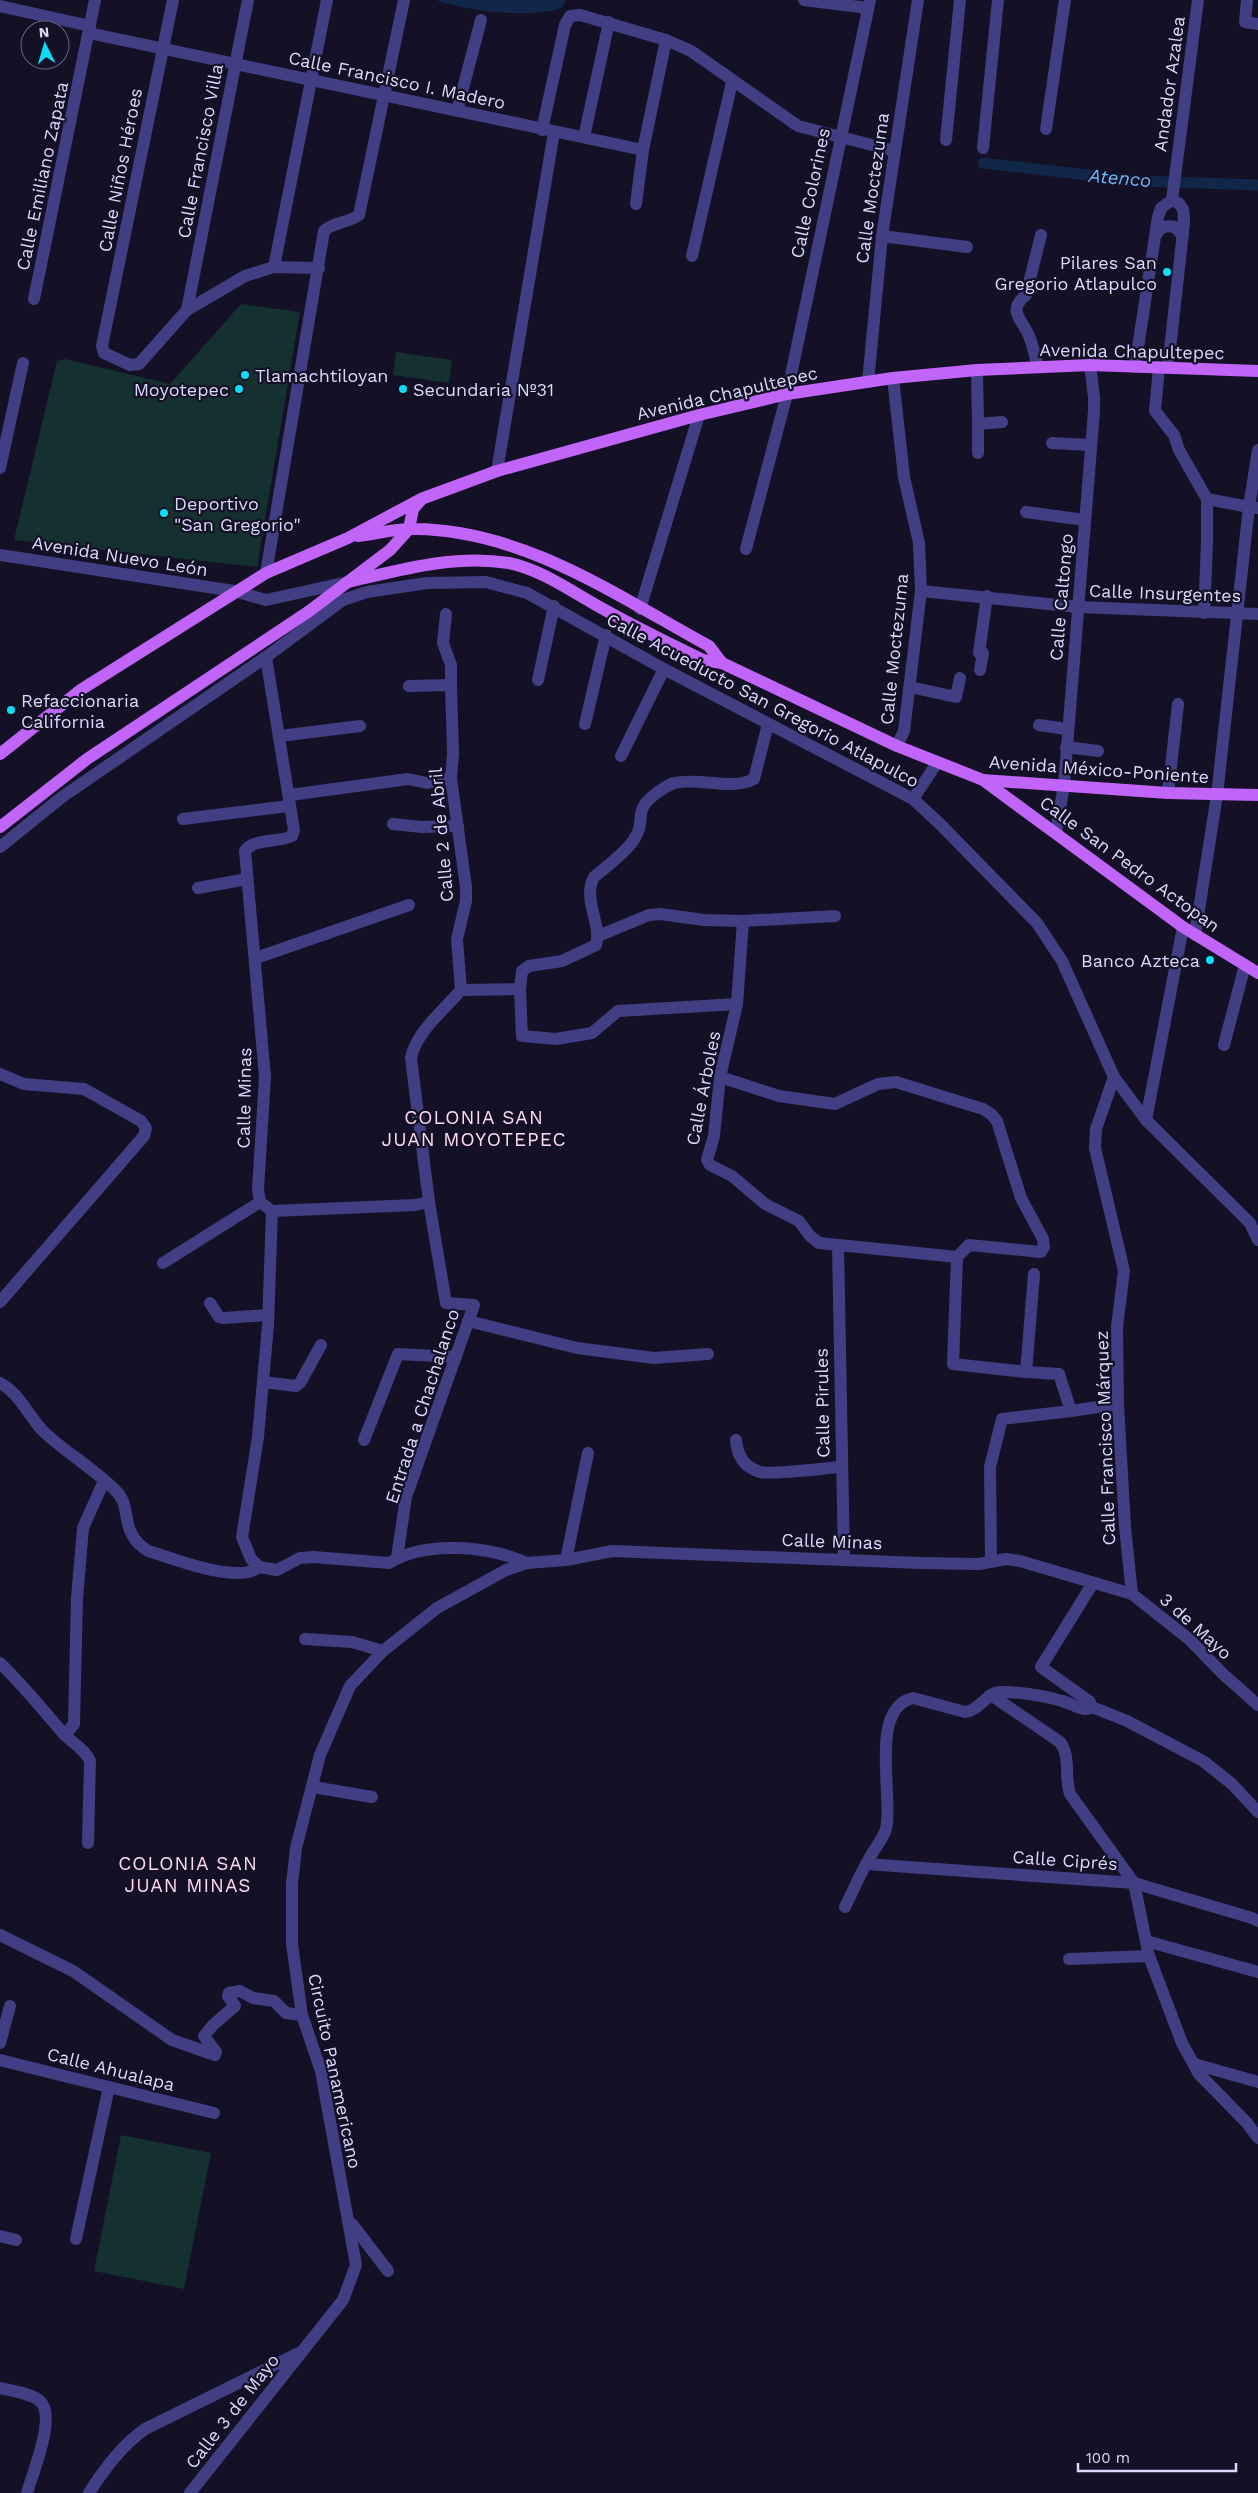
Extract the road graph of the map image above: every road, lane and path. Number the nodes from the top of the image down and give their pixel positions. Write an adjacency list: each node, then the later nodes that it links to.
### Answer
1 (95, 0): 18 (street, Calle Emiliano Zapata)
2 (173, 0): 20 (street, Calle Niños Héroes)
3 (248, 0): 21 (street, Calle Francisco Villa)
4 (327, 0): 22 (street)
5 (404, 0): 24 (street)
6 (918, 0): 33 (street, Calle Moctezuma)
7 (960, 0): 30 (street)
8 (998, 0): 31 (street)
9 (1065, 0): 26 (street)
10 (1198, 0): 34 (street, Andador Azalea)
11 (1246, 0): 17 (street)
12 (812, 1): 13 (street)
13 (869, 4): 29 (street, Calle Colorines)
14 (0, 6): 18 (street, Calle Francisco I. Madero)
15 (481, 20): 25 (street)
16 (609, 22): 19 (street); 27 (street); 28 (street)
17 (1258, 24)
18 (90, 30): 20 (street, Calle Francisco I. Madero); 44 (street, Calle Emiliano Zapata)
19 (666, 40): 23 (street); 32 (street)
20 (162, 48): 21 (street, Calle Francisco I. Madero); 45 (street, Calle Niños Héroes)
21 (234, 64): 22 (street, Calle Francisco I. Madero); 45 (street, Calle Francisco Villa)
22 (310, 79): 24 (street, Calle Francisco I. Madero); 42 (street)
23 (732, 82): 29 (street); 41 (street)
24 (384, 94): 25 (street, Calle Francisco I. Madero); 43 (street)
25 (457, 111): 27 (street, Calle Francisco I. Madero)
26 (1046, 129)
27 (548, 131): 28 (street, Calle Francisco I. Madero); 64 (street)
28 (584, 137): 32 (street, Calle Francisco I. Madero)
29 (840, 138): 33 (street); 55 (street, Calle Colorines)
30 (946, 140)
31 (983, 148)
32 (643, 150): 35 (street)
33 (895, 151): 38 (street, Calle Moctezuma)
34 (1172, 200): 37 (street); 39 (street)
35 (636, 204)
36 (1041, 234): 48 (street)
37 (1156, 235): 39 (street); 49 (street)
38 (882, 236): 40 (street); 54 (street, Calle Moctezuma)
39 (1183, 236): 50 (street)
40 (967, 247)
41 (692, 256)
42 (274, 267): 43 (street); 45 (street)
43 (319, 268): 74 (street)
44 (34, 299)
45 (187, 310)
46 (23, 363): 63 (street)
47 (1090, 365): 48 (main road, Avenida Chapultepec); 49 (main road, Avenida Chapultepec); 60 (street, Calle Caltongo)
48 (1038, 366): 51 (main road, Avenida Chapultepec)
49 (1135, 367): 50 (main road, Avenida Chapultepec)
50 (1164, 367): 52 (main road, Avenida Chapultepec); 66 (street)
51 (976, 370): 53 (main road, Avenida Chapultepec); 58 (street)
52 (1258, 371)
53 (893, 378): 54 (main road, Avenida Chapultepec); 77 (street, Calle Moctezuma)
54 (868, 382): 55 (main road, Avenida Chapultepec)
55 (787, 394): 56 (main road, Avenida Chapultepec); 72 (street, Calle Colorines)
56 (699, 414): 64 (main road, Avenida Chapultepec); 82 (street)
57 (1002, 422): 58 (street)
58 (978, 424): 62 (street)
59 (1052, 443): 60 (street)
60 (1090, 445): 69 (street, Calle Caltongo)
61 (1258, 450): 67 (street)
62 (978, 454)
63 (0, 468)
64 (497, 471): 65 (main road, Avenida Chapultepec)
65 (421, 499): 70 (main road); 71 (main road, Avenida Chapultepec)
66 (1207, 499): 67 (street); 83 (street)
67 (1254, 508): 85 (street)
68 (1026, 512): 69 (street)
69 (1085, 520): 81 (street, Calle Caltongo)
70 (409, 529): 71 (main road); 75 (main road, Avenida México-Poniente); 82 (main road, Avenida México-Poniente)
71 (348, 538): 74 (main road, Avenida Chapultepec)
72 (746, 549)
73 (0, 555): 76 (street, Avenida Nuevo León)
74 (266, 573): 76 (main road, Avenida Chapultepec)
75 (348, 582): 76 (street, Avenida Nuevo León); 78 (main road, Avenida México-Poniente); 89 (main road, Avenida México-Poniente)
76 (234, 591): 107 (main road, Avenida Chapultepec)
77 (921, 591): 79 (street, Calle Insurgentes); 96 (street, Calle Moctezuma)
78 (340, 595): 80 (street, Calle Acueducto San Gregorio Atlapulco); 88 (street, Calle Acueducto San Gregorio Atlapulco); 121 (main road, Avenida México-Poniente)
79 (987, 596): 81 (street, Calle Insurgentes); 91 (street)
80 (554, 606): 87 (street, Calle Acueducto San Gregorio Atlapulco); 93 (street)
81 (1078, 607): 83 (street, Calle Insurgentes); 102 (street, Calle Caltongo)
82 (640, 609): 89 (main road, Avenida México-Poniente)
83 (1204, 613): 85 (street, Calle Insurgentes)
84 (446, 614): 94 (street, Calle 2 de Abril)
85 (1238, 614): 86 (street, Calle Insurgentes); 114 (street)
86 (1258, 614)
87 (606, 635): 90 (street, Calle Acueducto San Gregorio Atlapulco); 98 (street)
88 (266, 657): 103 (street, Calle Minas); 123 (street, Calle Acueducto San Gregorio Atlapulco)
89 (722, 664): 104 (main road, Avenida México-Poniente)
90 (664, 669): 99 (street, Calle Acueducto San Gregorio Atlapulco); 108 (street)
91 (980, 670)
92 (960, 678): 96 (street)
93 (538, 680)
94 (451, 685): 95 (street); 110 (street, Calle 2 de Abril)
95 (409, 686)
96 (910, 687): 104 (street, Calle Moctezuma)
97 (1178, 704): 113 (street)
98 (585, 724)
99 (768, 724): 116 (street, Calle Acueducto San Gregorio Atlapulco); 130 (street)
100 (1039, 725): 102 (street)
101 (360, 726): 103 (street)
102 (1067, 729): 105 (street, Calle Caltongo)
103 (280, 736): 117 (street, Calle Minas)
104 (897, 746): 109 (main road, Avenida México-Poniente)
105 (1066, 747): 106 (street); 112 (street, Calle Caltongo)
106 (1098, 752)
107 (0, 754)
108 (621, 756)
109 (937, 763): 111 (main road, Avenida México-Poniente); 116 (street)
110 (451, 778): 117 (street); 120 (street, Calle 2 de Abril)
111 (983, 780): 112 (main road, Avenida México-Poniente); 122 (main road, Calle San Pedro Actopan)
112 (1064, 785): 113 (main road, Avenida México-Poniente); 122 (street, Calle Caltongo)
113 (1168, 793): 114 (main road, Avenida México-Poniente)
114 (1217, 795): 115 (main road, Avenida México-Poniente); 131 (street)
115 (1258, 795)
116 (912, 799): 140 (street, Calle Acueducto San Gregorio Atlapulco)
117 (290, 800): 118 (street); 124 (street, Calle Minas)
118 (184, 819)
119 (393, 824): 120 (street)
120 (458, 826): 136 (street, Calle 2 de Abril)
121 (0, 827)
122 (1056, 832): 129 (main road, Calle San Pedro Actopan)
123 (0, 847)
124 (247, 879): 125 (street); 132 (street, Calle Minas)
125 (198, 888)
126 (409, 905): 132 (street)
127 (836, 916): 128 (street)
128 (743, 921): 130 (street); 137 (street, Calle Árboles)
129 (1183, 927): 131 (main road, Calle San Pedro Actopan); 142 (street)
130 (598, 936): 135 (street)
131 (1195, 936): 133 (main road, Calle San Pedro Actopan)
132 (256, 958): 143 (street, Calle Minas)
133 (1245, 965): 134 (main road, Calle San Pedro Actopan); 138 (street)
134 (1258, 973)
135 (520, 989): 136 (street); 137 (street)
136 (461, 990): 144 (street)
137 (737, 1004): 141 (street, Calle Árboles)
138 (1224, 1045)
139 (0, 1074): 151 (street)
140 (1114, 1077): 142 (street, Calle Acueducto San Gregorio Atlapulco); 161 (street, Calle Francisco Márquez)
141 (720, 1078): 147 (street, Calle Árboles); 148 (street)
142 (1146, 1120): 146 (street, Calle Acueducto San Gregorio Atlapulco)
143 (260, 1202): 145 (street); 149 (street)
144 (430, 1202): 145 (street); 154 (street, Entrada a Chachalanco)
145 (272, 1211): 153 (street)
146 (1258, 1240)
147 (838, 1246): 148 (street); 166 (street, Calle Pirules)
148 (957, 1258): 158 (street)
149 (163, 1263)
150 (1034, 1274): 158 (street)
151 (0, 1302)
152 (210, 1302): 153 (street)
153 (268, 1315): 159 (street)
154 (468, 1321): 156 (street); 157 (street, Entrada a Chachalanco)
155 (321, 1345): 159 (street)
156 (708, 1354)
157 (456, 1357): 163 (street); 168 (street, Entrada a Chachalanco)
158 (1026, 1372): 162 (street)
159 (263, 1382): 173 (street)
160 (0, 1383): 167 (street)
161 (1118, 1404): 162 (street); 175 (street, Calle Francisco Márquez)
162 (1071, 1411): 171 (street)
163 (364, 1440)
164 (736, 1440): 166 (street)
165 (588, 1453): 170 (street)
166 (841, 1467): 169 (street, Calle Pirules)
167 (104, 1482): 173 (street); 182 (street)
168 (397, 1558): 172 (street); 173 (street)
169 (844, 1559): 170 (street, Calle Minas); 171 (street, Calle Minas)
170 (566, 1560): 172 (street, Calle Minas)
171 (991, 1562): 174 (street, Calle Minas)
172 (527, 1563): 177 (street, Circuito Panamericano)
173 (259, 1567)
174 (1093, 1582): 175 (street, Calle Minas); 181 (street)
175 (1132, 1594): 180 (street, 3 de Mayo)
176 (306, 1639): 177 (street)
177 (384, 1651): 183 (street, Circuito Panamericano)
178 (0, 1663): 182 (street)
179 (991, 1695): 181 (street); 187 (street); 188 (street, Calle Ciprés)
180 (1258, 1705)
181 (1092, 1707): 185 (street)
182 (65, 1734): 186 (street)
183 (313, 1787): 184 (street); 197 (street, Circuito Panamericano)
184 (372, 1797)
185 (1258, 1812)
186 (88, 1843)
187 (866, 1864): 188 (street, Calle Ciprés); 189 (street)
188 (1134, 1883): 190 (street); 192 (street)
189 (845, 1907)
190 (1258, 1921)
191 (0, 1935): 197 (street)
192 (1146, 1941): 193 (street); 195 (street)
193 (1149, 1956): 194 (street); 200 (street)
194 (1069, 1959)
195 (1258, 1972)
196 (10, 2006): 198 (street)
197 (302, 2015): 205 (street, Circuito Panamericano)
198 (0, 2043)
199 (0, 2060): 202 (street, Calle Ahualapa)
200 (1194, 2064): 201 (street); 204 (street)
201 (1258, 2082)
202 (109, 2087): 203 (street, Calle Ahualapa); 207 (street)
203 (214, 2112)
204 (1258, 2138)
205 (350, 2222): 209 (street); 210 (street, Circuito Panamericano)
206 (0, 2236): 208 (street)
207 (76, 2239)
208 (16, 2240)
209 (388, 2271)
210 (302, 2352): 213 (street, Circuito Panamericano); 214 (street, Calle 3 de Mayo)
211 (0, 2388): 212 (street)
212 (26, 2493)
213 (89, 2493)
214 (190, 2493)

